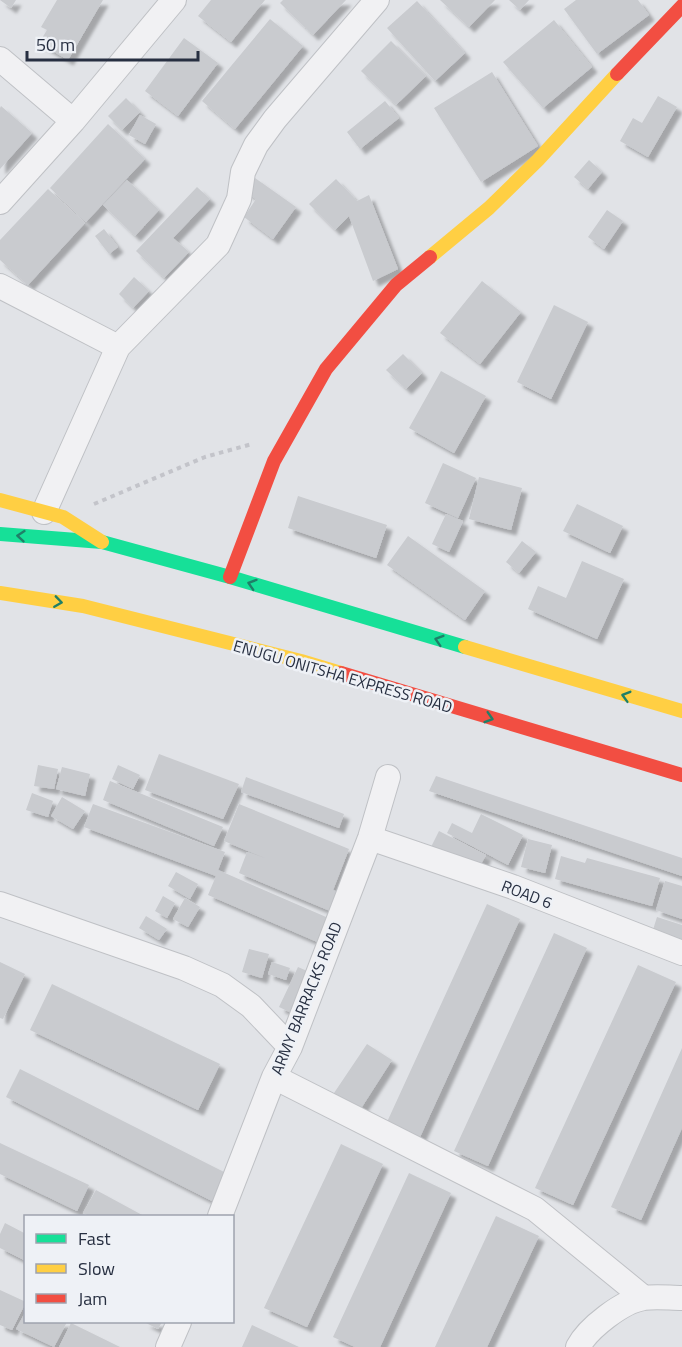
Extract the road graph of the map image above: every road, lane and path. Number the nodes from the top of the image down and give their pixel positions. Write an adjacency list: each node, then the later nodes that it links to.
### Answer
1 (174, 0): 5 (street)
2 (377, 0): 8 (street)
3 (682, 6): 9 (main road)
4 (0, 58): 5 (street)
5 (73, 122): 6 (street)
6 (0, 201)
7 (0, 286): 8 (street)
8 (118, 347): 11 (street)
9 (290, 434): 11 (path); 14 (main road)
10 (0, 500): 11 (main road)
11 (53, 515): 13 (main road)
12 (0, 534): 13 (main road, one-way to 12)
13 (102, 542): 14 (main road)
14 (230, 577): 16 (main road, one-way to 14)
15 (0, 593): 17 (main road, ENUGU ONITSHA EXPRESS ROAD, one-way to 17)
16 (682, 711)
17 (682, 775)
18 (388, 777): 19 (street, ARMY BARRACKS ROAD)
19 (370, 838): 21 (street, ROAD 6); 22 (street, ARMY BARRACKS ROAD)
20 (0, 904): 22 (street)
21 (682, 953)
22 (290, 1047): 23 (street, ARMY BARRACKS ROAD)
23 (274, 1077): 24 (street, ARMY BARRACKS ROAD); 25 (street)
24 (220, 1215)
25 (644, 1298): 26 (street); 29 (street)
26 (682, 1298)
27 (179, 1323): 28 (street)
28 (168, 1347)
29 (578, 1347)

